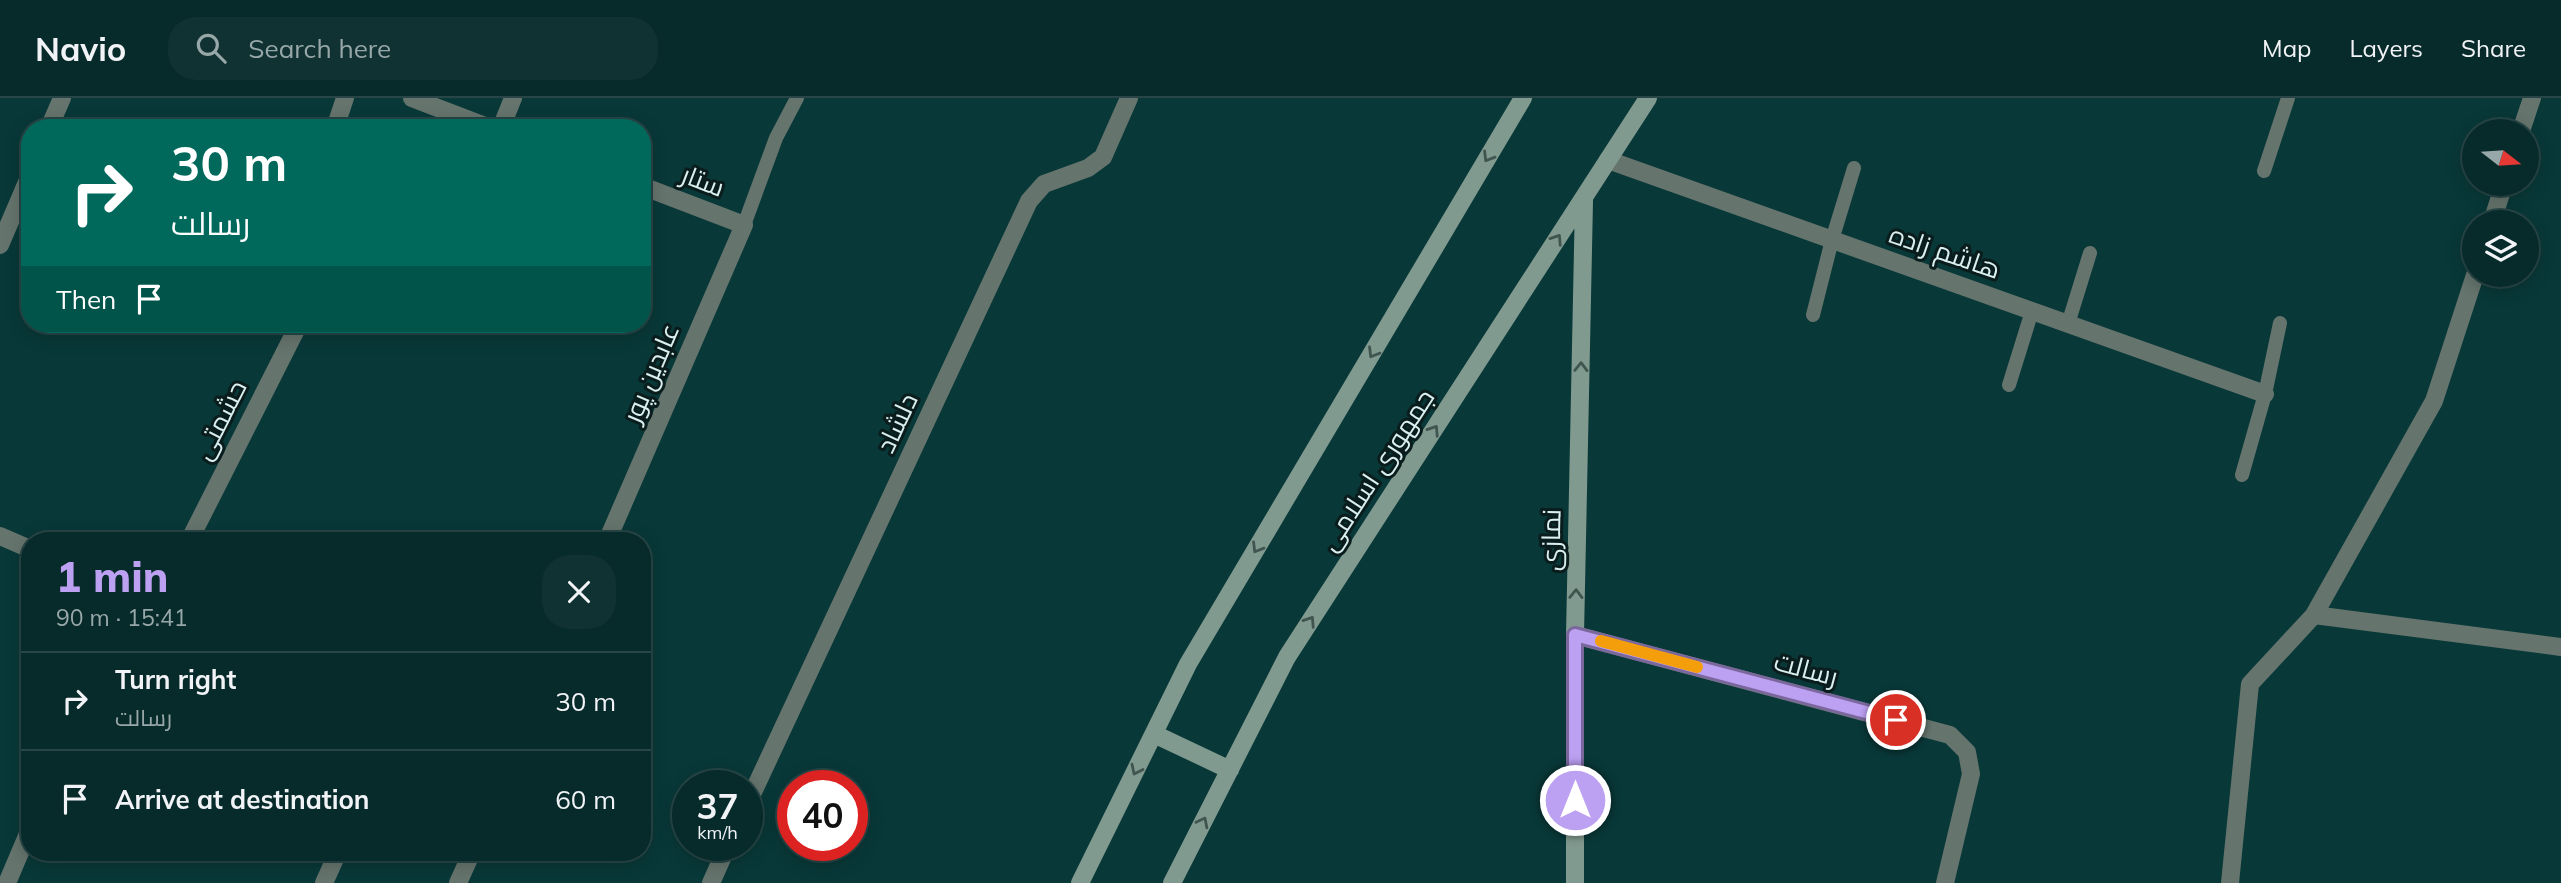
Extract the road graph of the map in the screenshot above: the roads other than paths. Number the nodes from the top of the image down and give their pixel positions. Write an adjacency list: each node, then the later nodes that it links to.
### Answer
1 (62, 98): 11 (street)
2 (345, 98): 12 (street)
3 (412, 98): 13 (street)
4 (513, 98): 14 (street)
5 (797, 98): 22 (lane)
6 (1129, 98): 44 (street, دلشاد)
7 (1523, 98): 42 (main road, one-way to 42)
8 (1647, 98): 16 (main road, جمهوری اسلامی)
9 (2288, 98): 18 (lane)
10 (2532, 98): 15 (street)
11 (54, 119)
12 (338, 119)
13 (467, 119)
14 (505, 119)
15 (2525, 119)
16 (1608, 160): 21 (main road, جمهوری اسلامی); 23 (street, هاشم زاده)
17 (1854, 169): 23 (lane)
18 (2264, 172)
19 (651, 189): 22 (street, ستار)
20 (21, 196): 24 (street)
21 (1584, 198): 40 (main road, نمازی, one-way to 21); 43 (main road, جمهوری اسلامی, one-way to 21)
22 (744, 225): 36 (street, عابدین پور)
23 (1832, 240): 27 (street, هاشم زاده); 28 (lane)
24 (0, 245)
25 (2090, 253): 30 (lane)
26 (2471, 287): 39 (street)
27 (2032, 311): 30 (street, هاشم زاده); 32 (lane)
28 (1812, 315)
29 (2280, 323): 33 (lane)
30 (2068, 324): 33 (street, هاشم زاده)
31 (294, 333): 35 (street, حشمتی)
32 (2009, 385)
33 (2265, 394): 34 (lane)
34 (2242, 475)
35 (194, 532)
36 (611, 532)
37 (0, 536): 38 (street)
38 (21, 545)
39 (2314, 615): 41 (street); 57 (street)
40 (1575, 635): 55 (main road, نمازی); 56 (street, رسالت)
41 (2561, 647)
42 (1154, 734): 43 (main road); 53 (main road, one-way to 53)
43 (1230, 770): 54 (main road, جمهوری اسلامی, one-way to 43)
44 (763, 771)
45 (21, 850): 49 (street)
46 (334, 861): 50 (street)
47 (468, 861): 51 (street)
48 (721, 861): 52 (street)
49 (7, 883)
50 (324, 883)
51 (458, 883)
52 (711, 883)
53 (1080, 883)
54 (1172, 883)
55 (1575, 883)
56 (1945, 883)
57 (2230, 883)

